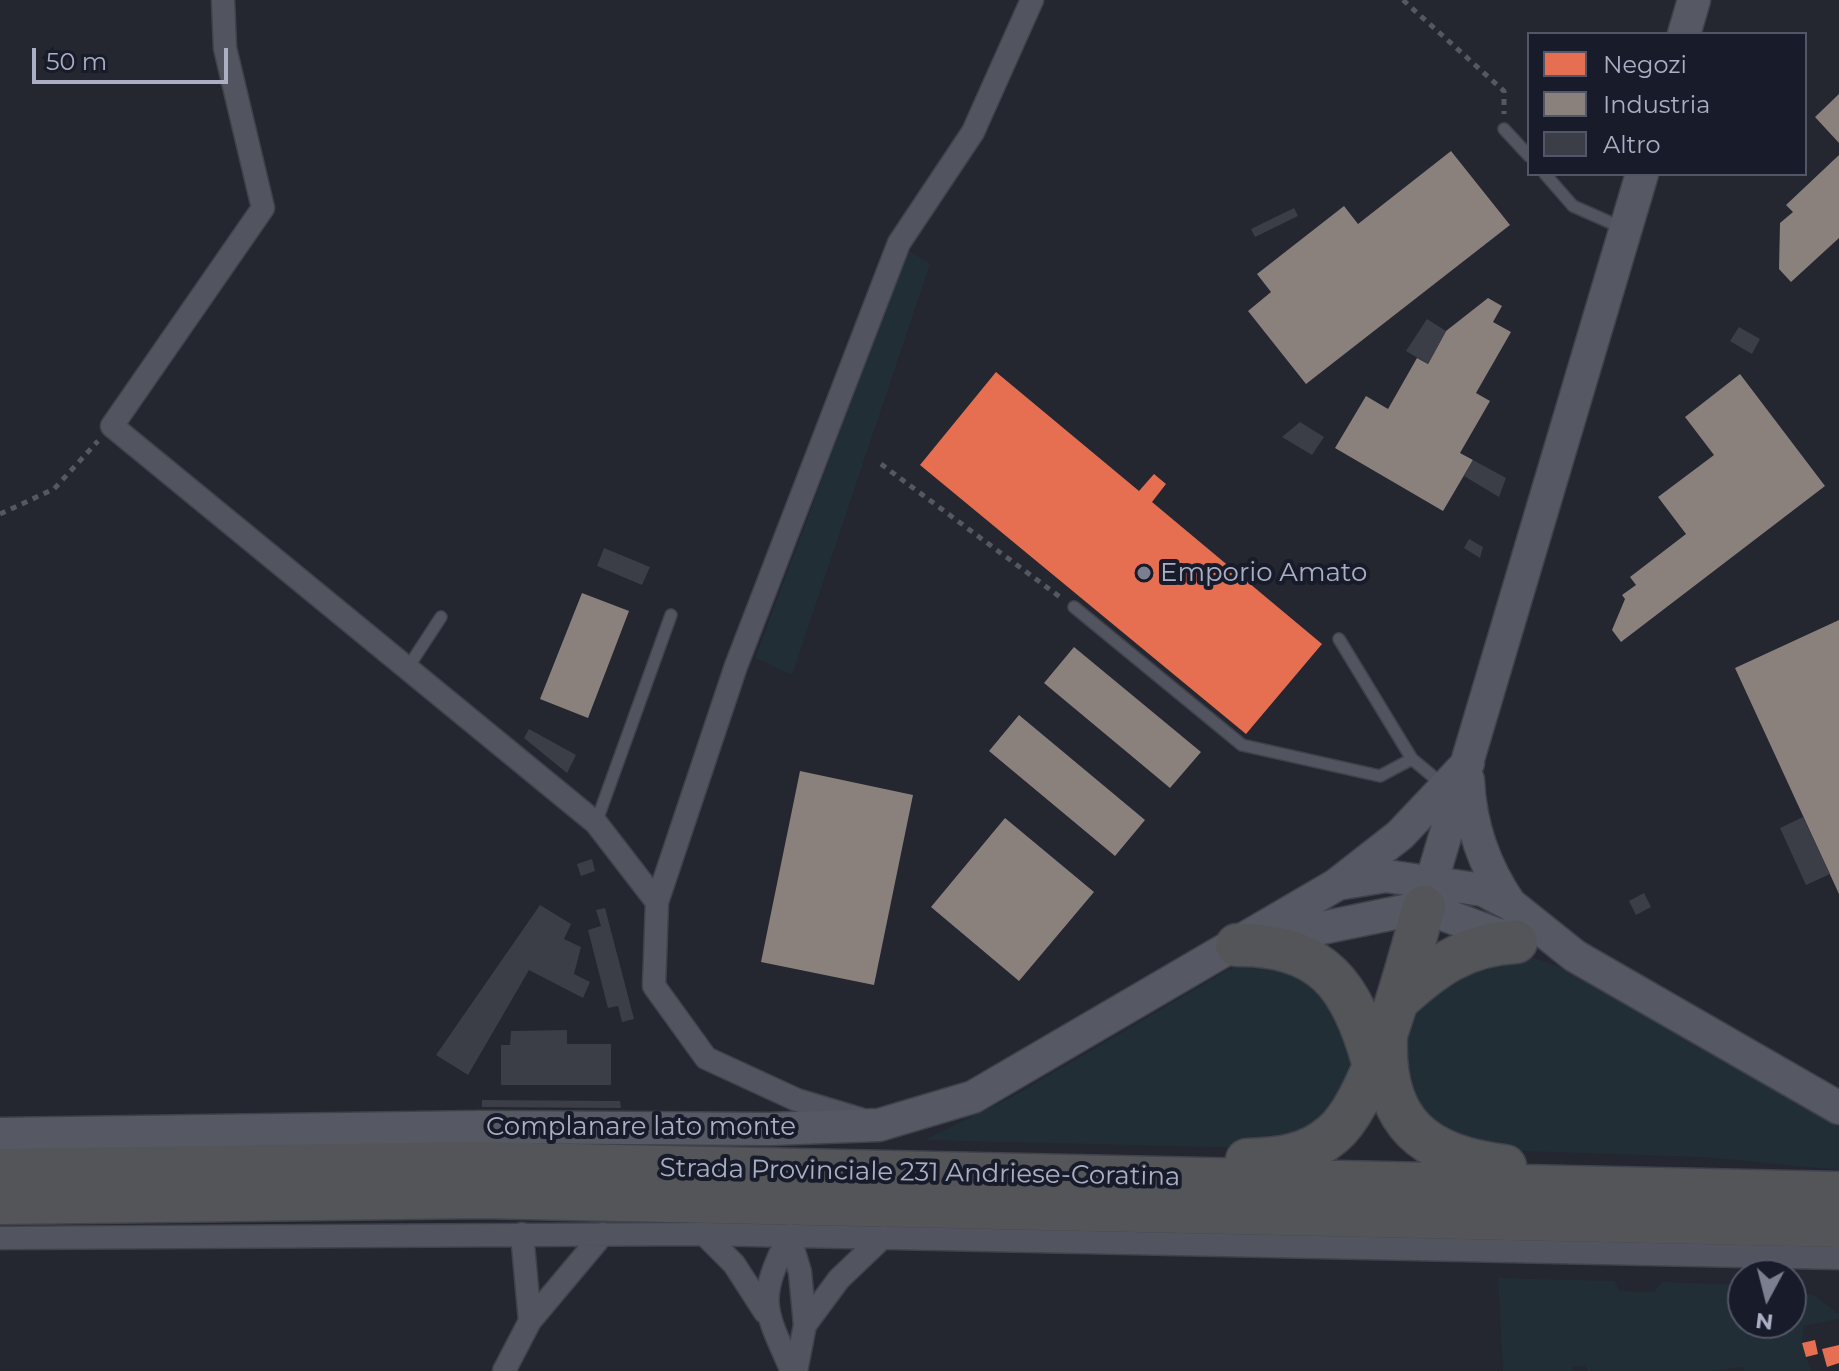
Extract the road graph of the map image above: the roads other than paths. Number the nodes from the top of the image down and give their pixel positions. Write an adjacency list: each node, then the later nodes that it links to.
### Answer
1 (223, 0): 14 (street)
2 (1032, 0): 21 (street)
3 (1694, 0): 4 (street)
4 (1685, 32)
5 (1504, 129): 6 (lane)
6 (1527, 154)
7 (1547, 176): 9 (lane)
8 (1641, 176): 9 (street)
9 (1625, 229): 16 (street)
10 (1074, 607): 15 (lane)
11 (671, 615): 18 (lane)
12 (441, 617): 14 (lane)
13 (1339, 639): 15 (lane)
14 (406, 669): 18 (street)
15 (1412, 759): 17 (lane)
16 (1468, 763): 17 (street, Complanare lato monte); 20 (street); 22 (street)
17 (1446, 787): 19 (street, Complanare lato monte)
18 (596, 823): 21 (street)
19 (1336, 885): 20 (street, Complanare lato monte); 23 (street, Complanare lato monte)
20 (1428, 894): 22 (street, Complanare lato monte); 23 (street, Complanare lato monte); 24 (highway)
21 (657, 902): 26 (street)
22 (1513, 923): 24 (highway); 25 (street, Complanare lato monte)
23 (1237, 945): 24 (highway); 26 (street, Complanare lato monte)
24 (1385, 1032): 29 (highway); 30 (highway)
25 (1839, 1108)
26 (879, 1125): 27 (street, Complanare lato monte)
27 (0, 1134)
28 (0, 1170): 29 (highway, Strada Provinciale 231 Andriese-Coratina)
29 (920, 1173): 30 (highway, Strada Provinciale 231 Andriese-Coratina)
30 (1717, 1191): 31 (highway, Strada Provinciale 231 Andriese-Coratina)
31 (1839, 1193)
32 (0, 1203): 33 (highway, Strada Provinciale 231 Andriese-Coratina)
33 (1839, 1226)
34 (522, 1234): 35 (street); 39 (street); 42 (street)
35 (603, 1234): 36 (street); 42 (street)
36 (704, 1234): 37 (street); 41 (street)
37 (789, 1235): 38 (street); 41 (street); 43 (street)
38 (883, 1237): 40 (street); 43 (street)
39 (0, 1238)
40 (1839, 1258)
41 (765, 1312): 45 (street)
42 (530, 1321): 44 (street)
43 (805, 1325): 45 (street)
44 (504, 1371)
45 (794, 1371)

